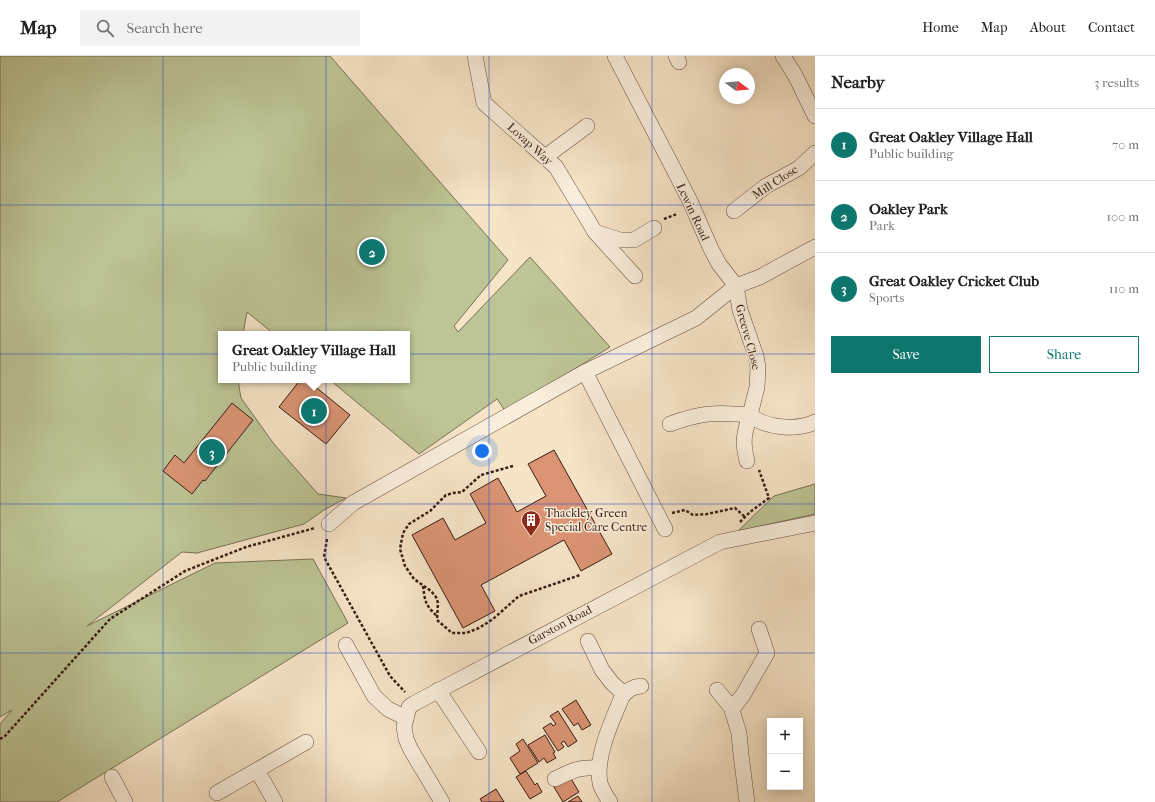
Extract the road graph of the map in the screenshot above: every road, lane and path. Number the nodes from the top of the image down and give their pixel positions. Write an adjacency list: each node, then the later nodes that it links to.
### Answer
1 (474, 56): 7 (street, Lovap Way)
2 (615, 56): 13 (street, Lewin Road)
3 (783, 56): 4 (street)
4 (815, 116)
5 (586, 126): 7 (street)
6 (815, 153): 8 (street, Mill Close)
7 (545, 157): 10 (street, Lovap Way)
8 (734, 211)
9 (654, 228): 10 (street)
10 (594, 232): 12 (street, Lovap Way)
11 (815, 247): 13 (street)
12 (635, 276)
13 (736, 286): 14 (street); 15 (street, Greeve Close)
14 (585, 372): 20 (street); 23 (street)
15 (750, 415): 16 (street); 17 (street); 18 (street, Greeve Close)
16 (815, 422)
17 (670, 424)
18 (746, 457): 21 (path)
19 (513, 466): 27 (path)
20 (658, 516): 21 (path); 24 (street)
21 (745, 517): 25 (path)
22 (815, 523): 25 (street, Garston Road)
23 (329, 524): 36 (path); 39 (path)
24 (665, 529)
25 (733, 539): 33 (street, Garston Road)
26 (580, 576): 28 (path)
27 (423, 585): 28 (path); 28 (path)
28 (437, 616)
29 (759, 629): 37 (street)
30 (588, 641): 35 (street)
31 (346, 645): 38 (street)
32 (641, 686): 35 (street)
33 (438, 690): 36 (street, Garston Road); 41 (street)
34 (718, 690): 37 (street)
35 (624, 694): 42 (street)
36 (415, 703): 38 (street, Garston Road)
37 (732, 710): 51 (street)
38 (406, 718): 49 (street)
39 (0, 739)
40 (306, 742): 43 (street)
41 (478, 752)
42 (599, 768): 45 (street); 50 (street)
43 (257, 770): 46 (street); 48 (street)
44 (112, 777): 47 (street)
45 (555, 779)
46 (217, 793)
47 (125, 802)
48 (275, 802)
49 (442, 802)
50 (610, 802)
51 (747, 802)

